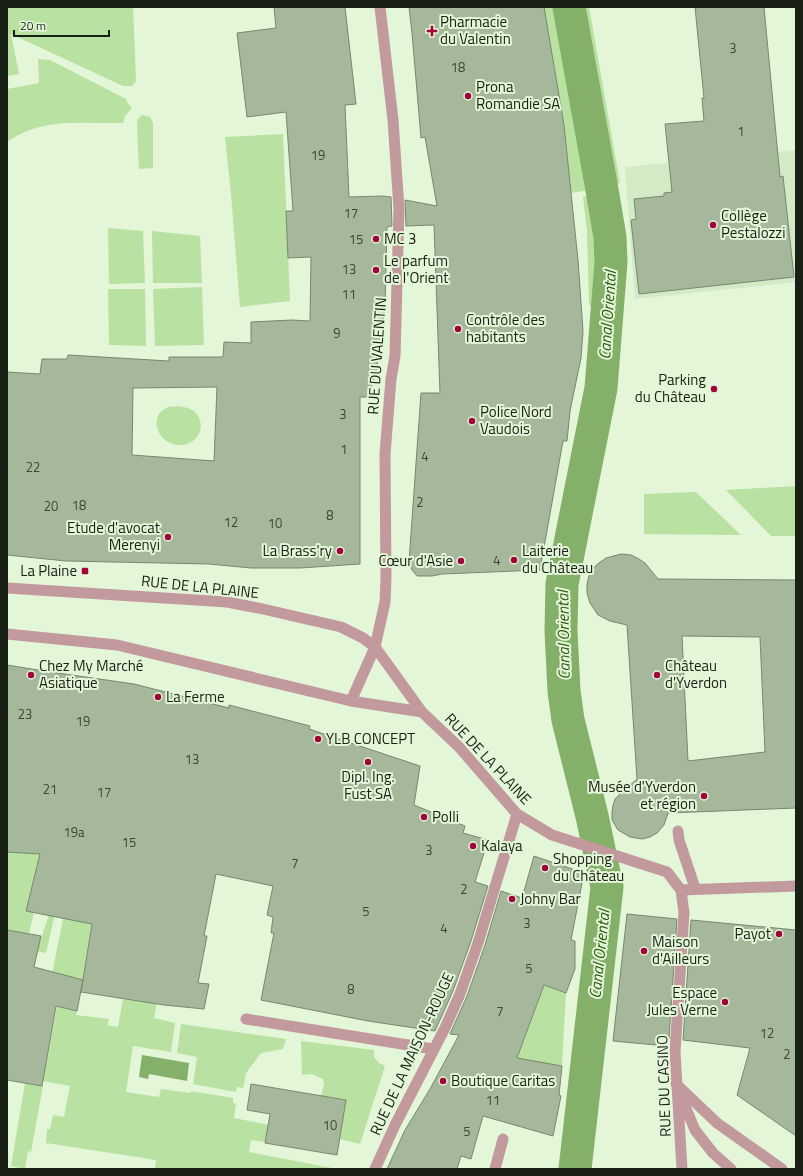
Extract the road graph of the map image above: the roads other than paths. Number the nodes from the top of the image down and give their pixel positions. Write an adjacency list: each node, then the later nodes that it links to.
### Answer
1 (380, 7): 4 (street, RUE DU VALENTIN)
2 (7, 588): 4 (street, RUE DE LA PLAINE)
3 (7, 634): 5 (street, RUE DE LA PLAINE)
4 (375, 647): 5 (street, RUE DU VALENTIN); 6 (street, RUE DE LA PLAINE)
5 (351, 701): 6 (street, RUE DE LA PLAINE)
6 (422, 712): 7 (street, RUE DE LA PLAINE)
7 (517, 814): 11 (street, RUE DE LA PLAINE); 13 (street, RUE DE LA MAISON-ROUGE)
8 (678, 831): 10 (street)
9 (796, 886): 10 (street)
10 (694, 888): 11 (street)
11 (681, 890): 14 (street, RUE DU CASINO)
12 (246, 1019): 13 (street)
13 (434, 1049): 16 (street, RUE DE LA MAISON-ROUGE)
14 (676, 1084): 18 (street, RUE DU CASINO); 19 (street); 20 (street)
15 (503, 1139): 17 (street)
16 (376, 1169)
17 (495, 1169)
18 (682, 1169)
19 (731, 1169)
20 (782, 1169)

